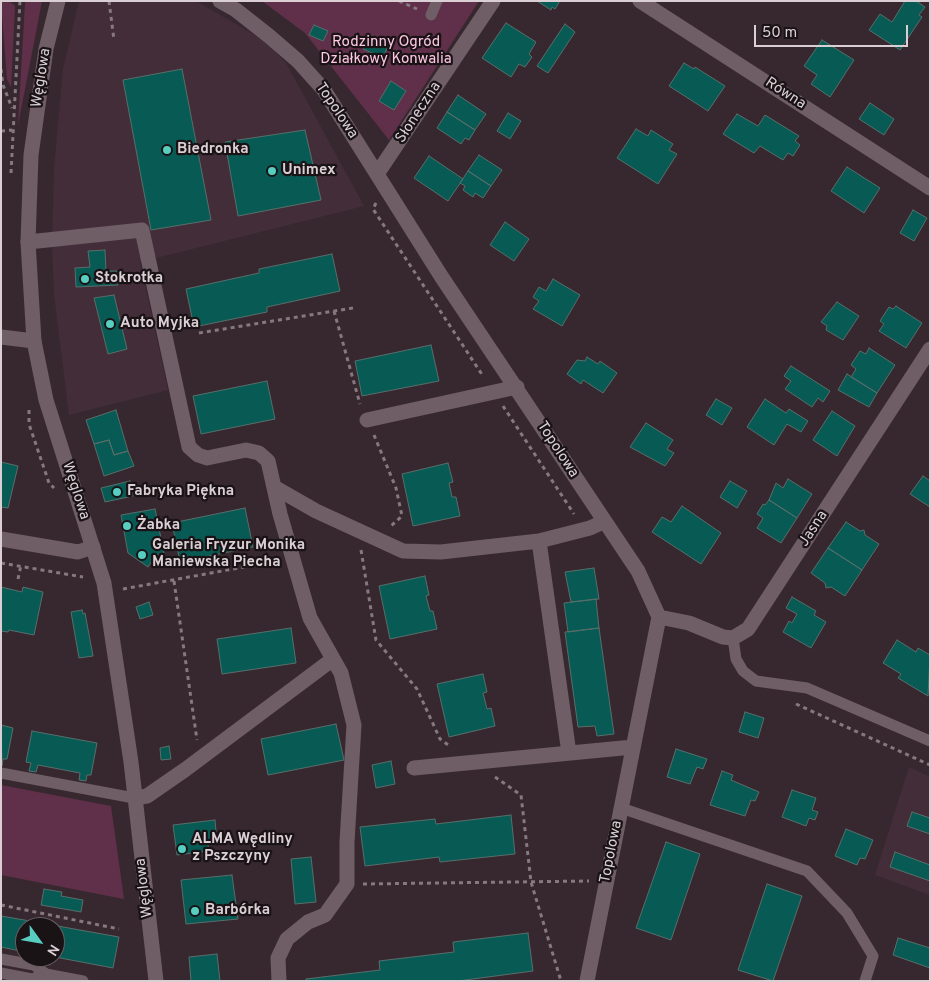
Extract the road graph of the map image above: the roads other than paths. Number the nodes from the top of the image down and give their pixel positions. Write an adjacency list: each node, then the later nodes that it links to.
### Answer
1 (58, 1): 9 (street, Węglowa)
2 (220, 1): 7 (street, Topolowa)
3 (436, 1): 6 (lane)
4 (492, 1): 7 (street, Słoneczna)
5 (640, 1): 8 (street, Równa)
6 (431, 15)
7 (378, 174): 13 (street, Topolowa)
8 (930, 188)
9 (28, 242): 11 (street, Węglowa); 15 (street)
10 (1, 337): 11 (street)
11 (34, 341): 19 (street, Węglowa)
12 (930, 349): 21 (street, Jasna)
13 (517, 387): 14 (street); 16 (street, Topolowa)
14 (367, 420)
15 (274, 486): 18 (street); 22 (street)
16 (597, 525): 18 (street); 20 (street, Topolowa)
17 (1, 539): 19 (street)
18 (539, 542): 25 (street)
19 (93, 547): 28 (street, Węglowa)
20 (658, 617): 21 (street); 24 (street, Topolowa)
21 (733, 638): 23 (lane)
22 (334, 659): 28 (street); 35 (street)
23 (930, 741)
24 (633, 747): 25 (street); 29 (street, Topolowa)
25 (569, 752): 26 (street)
26 (414, 768)
27 (1, 773): 28 (lane)
28 (134, 798): 34 (street, Węglowa)
29 (621, 808): 36 (street, Topolowa); 37 (lane)
30 (1, 959): 32 (lane)
31 (1, 973): 32 (lane)
32 (46, 974): 33 (lane)
33 (83, 981)
34 (156, 981)
35 (279, 981)
36 (587, 981)
37 (865, 981)

